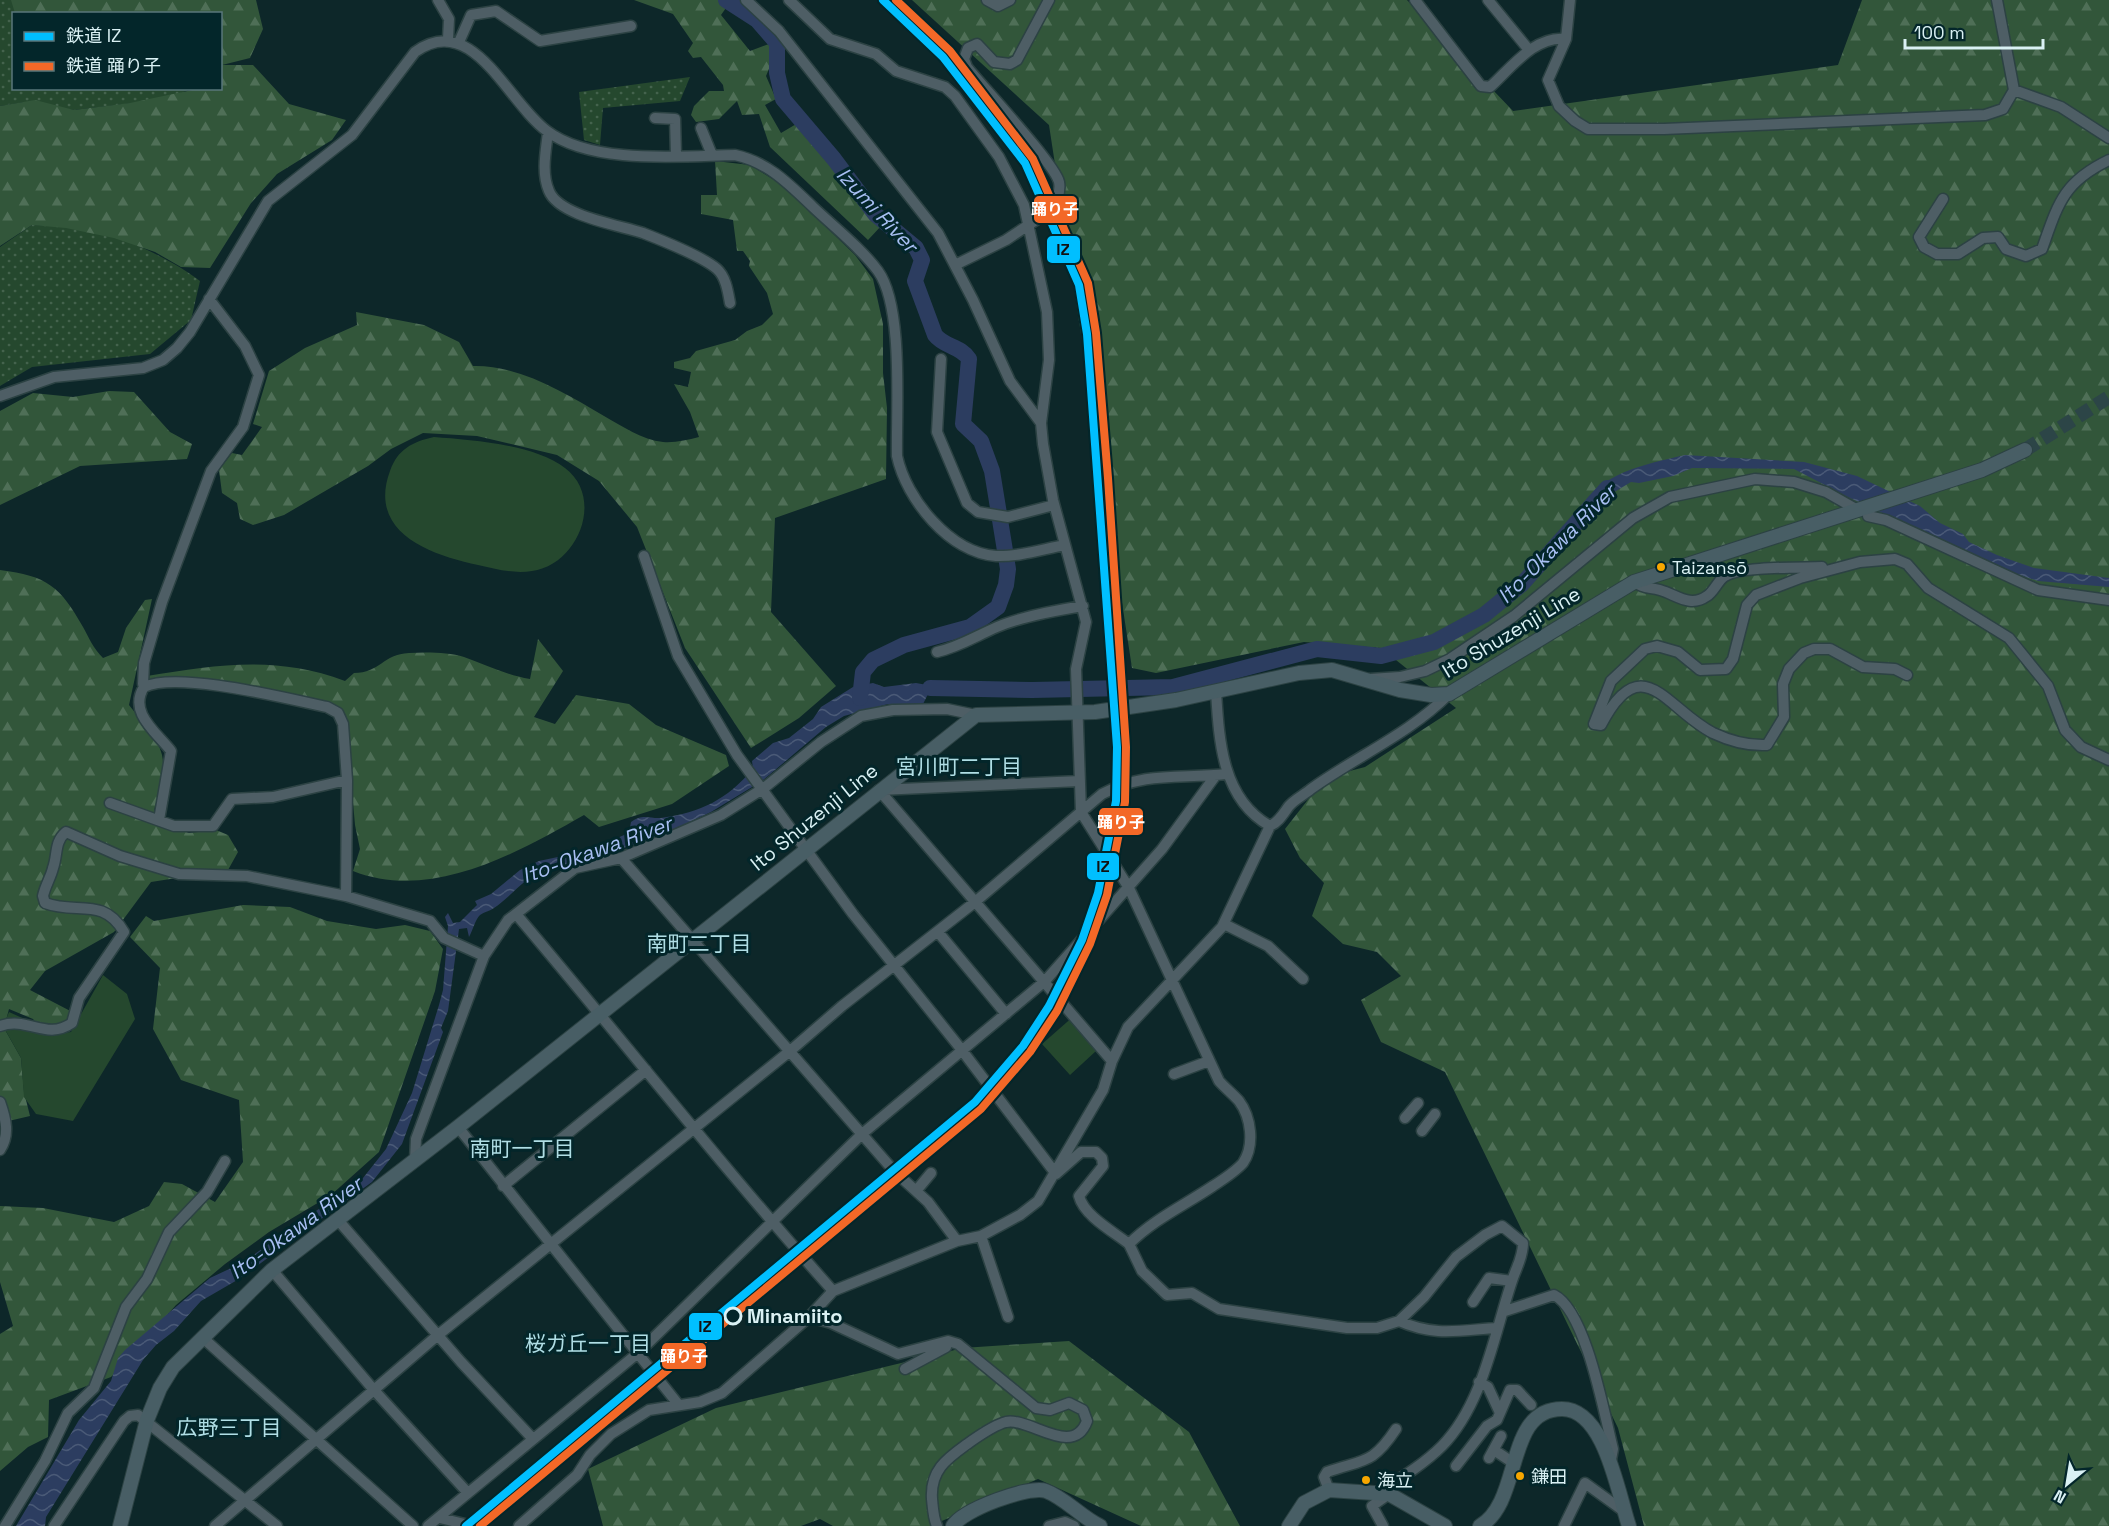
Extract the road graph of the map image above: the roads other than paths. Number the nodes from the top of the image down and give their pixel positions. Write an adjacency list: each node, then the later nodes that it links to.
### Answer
1 (438, 0): 13 (street)
2 (746, 0): 25 (street)
3 (789, 0): 24 (street)
4 (987, 0): 5 (street)
5 (1010, 0)
6 (1049, 0): 24 (street)
7 (1415, 0): 14 (street)
8 (1488, 0): 14 (street)
9 (1570, 0): 12 (street)
10 (1997, 0): 15 (street)
11 (631, 26): 13 (street)
12 (1566, 39): 14 (street); 15 (street)
13 (453, 41): 18 (street); 26 (street)
14 (1529, 51)
15 (2014, 90): 19 (street)
16 (655, 118): 20 (street)
17 (701, 128): 21 (street)
18 (548, 132): 20 (street); 27 (street)
19 (2109, 138)
20 (676, 155): 21 (street)
21 (712, 155): 34 (street)
22 (2109, 160): 23 (street)
23 (1943, 200)
24 (1030, 226): 25 (street); 30 (street)
25 (955, 265): 30 (street)
26 (209, 299): 29 (street); 43 (street)
27 (730, 303)
28 (941, 359): 32 (street)
29 (0, 396)
30 (1041, 423): 32 (street)
31 (2025, 450): 33 (main road, Ito Shuzenji Line)
32 (1054, 505): 34 (street)
33 (1864, 510): 37 (main road, Ito Shuzenji Line); 38 (street); 42 (street)
34 (1065, 545): 39 (street)
35 (644, 556): 52 (street)
36 (1833, 570): 37 (street); 41 (street); 48 (street)
37 (1634, 582): 45 (main road, Ito Shuzenji Line)
38 (2109, 600)
39 (1083, 606): 40 (street); 46 (street)
40 (937, 652)
41 (1908, 675)
42 (1364, 679): 44 (main road, Ito Shuzenji Line); 45 (main road, Ito Shuzenji Line)
43 (143, 684)
44 (1216, 692): 46 (main road, Ito Shuzenji Line); 49 (street)
45 (1449, 694): 57 (street)
46 (1077, 708): 47 (main road, Ito Shuzenji Line); 51 (street)
47 (976, 715): 52 (street); 53 (main road, Ito Shuzenji Line)
48 (2109, 760)
49 (1221, 774): 55 (street); 57 (street); 60 (street)
50 (347, 780): 56 (street); 56 (street); 61 (street)
51 (1080, 782): 53 (street); 55 (street)
52 (764, 788): 58 (street); 59 (street)
53 (879, 790): 58 (main road, Ito Shuzenji Line); 62 (street)
54 (110, 803): 56 (street)
55 (1081, 812): 60 (street); 62 (street)
56 (159, 820)
57 (1270, 826): 64 (street)
58 (805, 850): 66 (main road, Ito Shuzenji Line); 68 (street)
59 (621, 858): 63 (street); 66 (street)
60 (1129, 888): 70 (street); 71 (street)
61 (346, 896): 67 (street); 74 (street)
62 (975, 902): 65 (street); 70 (street)
63 (516, 914): 67 (street); 72 (street)
64 (1224, 924): 69 (street); 71 (street)
65 (938, 932): 68 (street); 73 (street)
66 (691, 940): 72 (main road, Ito Shuzenji Line); 76 (street)
67 (479, 954): 90 (street)
68 (895, 966): 75 (street); 76 (street)
69 (1303, 979)
70 (1045, 981): 73 (street); 77 (street)
71 (1174, 981): 77 (street); 78 (street)
72 (600, 1013): 79 (street); 85 (main road, Ito Shuzenji Line)
73 (1006, 1014): 75 (street)
74 (0, 1026)
75 (961, 1049): 88 (street); 93 (street)
76 (790, 1051): 86 (street); 88 (street)
77 (1112, 1061): 93 (street)
78 (1209, 1061): 80 (street); 100 (street)
79 (645, 1070): 86 (street); 94 (street)
80 (1174, 1074)
81 (0, 1102): 89 (street)
82 (1418, 1103): 84 (street)
83 (1435, 1114): 87 (street)
84 (1405, 1118)
85 (458, 1127): 90 (main road, Ito Shuzenji Line); 94 (street)
86 (693, 1130): 97 (street); 101 (street)
87 (1422, 1131)
88 (862, 1134): 95 (street); 97 (street)
89 (0, 1150)
90 (415, 1160): 96 (main road, Ito Shuzenji Line)
91 (225, 1161): 135 (street)
92 (931, 1173): 95 (street)
93 (1056, 1174): 98 (street); 100 (street)
94 (503, 1186): 101 (street)
95 (916, 1191): 99 (street)
96 (338, 1220): 102 (main road, Ito Shuzenji Line); 111 (street)
97 (773, 1223): 104 (street); 114 (street)
98 (981, 1236): 99 (street); 108 (street)
99 (957, 1241): 104 (street)
100 (1129, 1244): 109 (street)
101 (550, 1245): 111 (street); 114 (street)
102 (272, 1270): 112 (main road, Ito Shuzenji Line); 117 (street)
103 (1512, 1281): 105 (street); 106 (street); 109 (street)
104 (833, 1291): 107 (street)
105 (1473, 1302)
106 (1505, 1311): 110 (street); 127 (street)
107 (809, 1317): 113 (street); 118 (street)
108 (1008, 1317)
109 (1399, 1321): 110 (street)
110 (1498, 1328): 116 (street)
111 (438, 1335): 117 (street); 125 (street)
112 (203, 1338): 121 (main road, Ito Shuzenji Line); 124 (street)
113 (958, 1344): 115 (street); 144 (street)
114 (638, 1353): 118 (street); 125 (street)
115 (905, 1369)
116 (1479, 1382): 120 (street); 131 (street)
117 (373, 1389): 124 (street); 130 (street)
118 (678, 1404): 143 (street)
119 (1531, 1405): 120 (street)
120 (1500, 1413): 128 (street)
121 (147, 1420): 132 (street); 136 (street); 137 (main road, Ito Shuzenji Line)
122 (1396, 1429): 129 (street)
123 (1501, 1436): 126 (street)
124 (317, 1438): 132 (street); 140 (street)
125 (533, 1440): 130 (street)
126 (1515, 1464): 127 (main road); 152 (main road)
127 (1610, 1465): 134 (main road)
128 (1456, 1466)
129 (1329, 1490): 131 (main road); 149 (main road)
130 (468, 1493): 133 (street)
131 (1384, 1493): 150 (street); 151 (main road)
132 (245, 1500): 138 (street); 139 (street)
133 (440, 1518): 141 (street); 142 (street)
134 (1627, 1519): 153 (street)
135 (9, 1525)
136 (54, 1526)
137 (120, 1526)
138 (216, 1526)
139 (277, 1526)
140 (413, 1526)
141 (428, 1526)
142 (473, 1526)
143 (519, 1526)
144 (937, 1526)
145 (953, 1526): 148 (main road)
146 (1049, 1526): 147 (street)
147 (1074, 1526)
148 (1100, 1526)
149 (1289, 1526)
150 (1383, 1526)
151 (1445, 1526)
152 (1480, 1526)
153 (1564, 1526)

